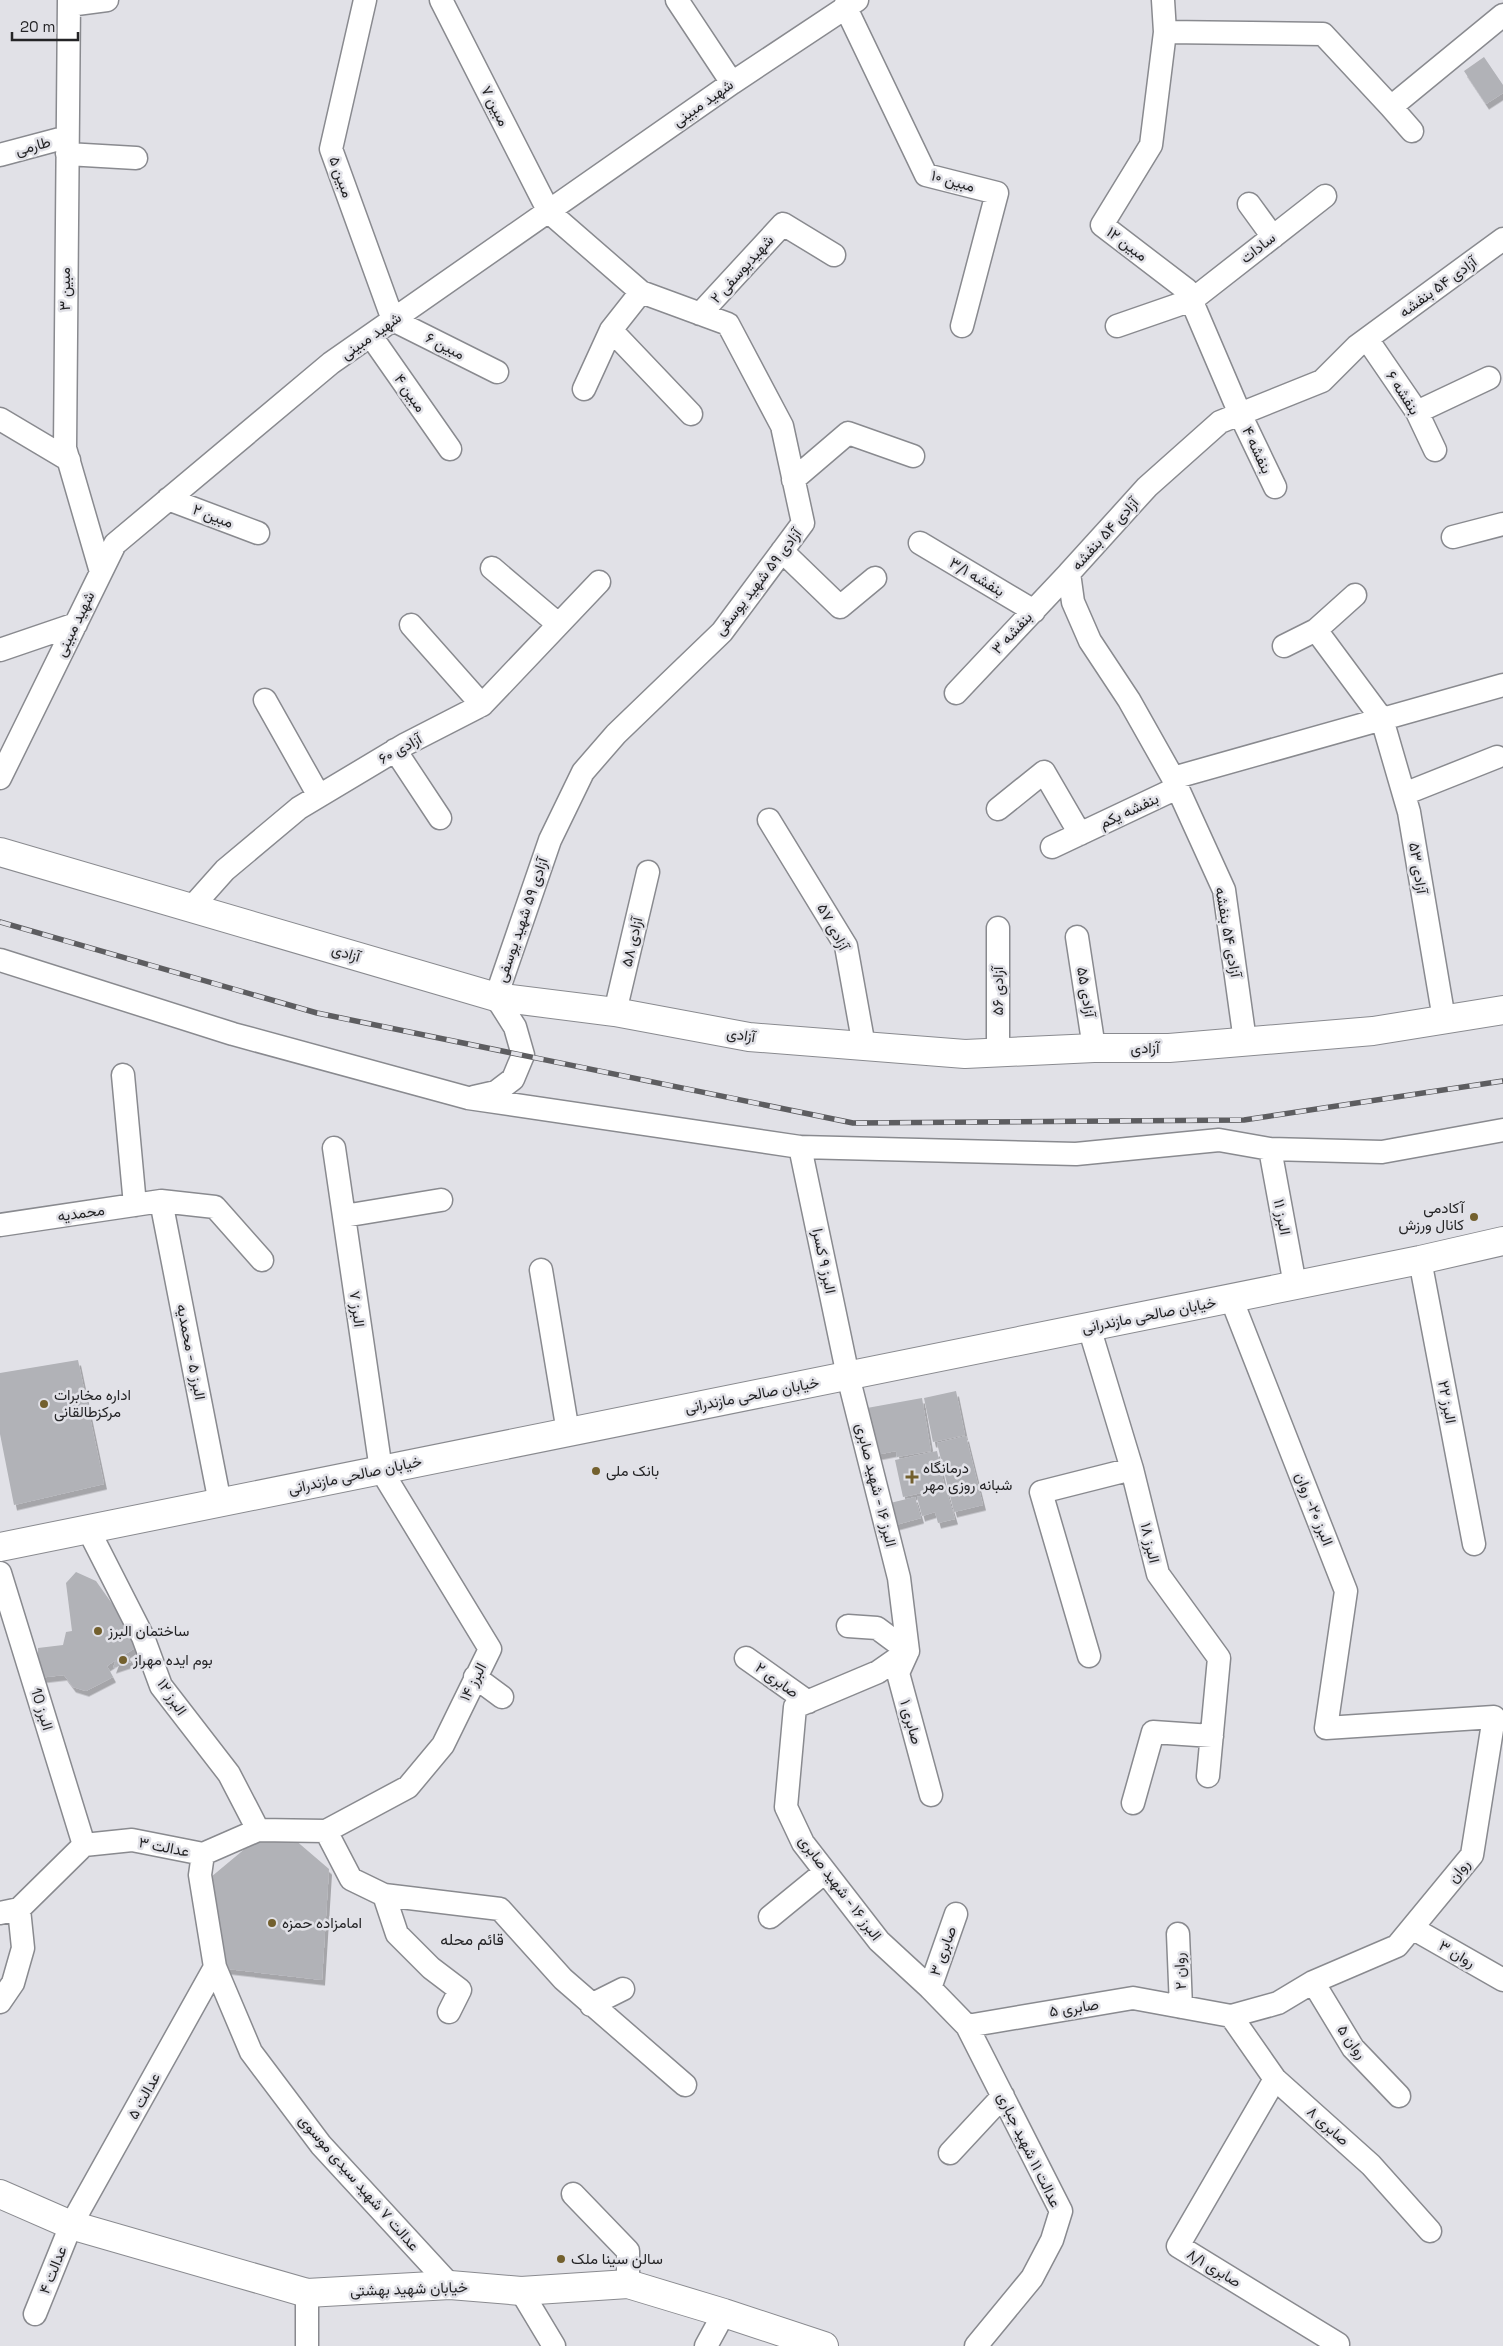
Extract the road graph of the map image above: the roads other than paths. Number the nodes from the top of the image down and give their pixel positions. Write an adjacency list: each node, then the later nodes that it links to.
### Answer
1 (107, 0): 6 (street)
2 (365, 0): 25 (street, مبین ۵)
3 (441, 0): 18 (street, مبین ۷)
4 (677, 0): 10 (street)
5 (1163, 0): 9 (street, مبین ۱۲)
6 (69, 2): 13 (street, مبین ۳)
7 (851, 3): 10 (street, شهید مبینی); 26 (street, مبین ۱۰)
8 (1503, 15): 11 (street)
9 (1165, 32): 11 (street); 23 (street, مبین ۱۲)
10 (732, 83): 18 (street, شهید مبینی)
11 (1391, 107): 12 (street)
12 (1412, 131)
13 (67, 146): 14 (street, طارمی); 15 (street, طارمی); 41 (street, مبین ۳)
14 (0, 155)
15 (136, 158)
16 (1325, 196): 19 (street, سادات)
17 (1250, 204): 19 (street)
18 (549, 212): 22 (street); 25 (street, شهید مبینی)
19 (1273, 237): 23 (street, سادات)
20 (1503, 239): 30 (street, آزادی ۵۴ بنفشه)
21 (834, 255): 24 (street, شهیدیوسفی ۲)
22 (641, 292): 24 (street, آزادی ۵۹ شهید یوسفی); 28 (street)
23 (1192, 300): 27 (street, سادات); 36 (street, مبین ۱۲)
24 (700, 314): 42 (street, آزادی ۵۹ شهید یوسفی)
25 (393, 320): 29 (street, شهید مبینی); 31 (street, مبین ۶)
26 (962, 326)
27 (1117, 326)
28 (612, 330): 33 (street); 35 (street)
29 (371, 336): 38 (street, مبین ۴); 44 (street, شهید مبینی)
30 (1367, 339): 34 (street, بنفشه ۶); 36 (street, آزادی ۵۴ بنفشه)
31 (497, 372)
32 (1489, 378): 34 (street)
33 (584, 389)
34 (1417, 412): 39 (street, بنفشه ۶)
35 (691, 414)
36 (1240, 414): 43 (street, بنفشه ۴); 52 (street, آزادی ۵۴ بنفشه)
37 (0, 419): 41 (street)
38 (450, 449)
39 (1435, 450)
40 (913, 456): 42 (street)
41 (69, 460): 51 (street, مبین ۳)
42 (793, 480): 49 (street, آزادی ۵۹ شهید یوسفی)
43 (1275, 487)
44 (168, 499): 46 (street, مبین ۲); 51 (street, شهید مبینی)
45 (1503, 524): 47 (street)
46 (258, 533)
47 (1453, 537)
48 (920, 543): 56 (street, بنفشه ۳/۱)
49 (782, 551): 53 (street); 85 (street, آزادی ۵۹ شهید یوسفی)
50 (492, 568): 58 (street)
51 (101, 572): 57 (street, شهید مبینی)
52 (1069, 573): 56 (street, بنفشه ۳); 71 (street, آزادی ۵۴ بنفشه)
53 (876, 578)
54 (598, 582): 58 (street, آزادی ۶۰)
55 (1355, 595): 60 (street)
56 (1034, 611): 64 (street, بنفشه ۳)
57 (76, 624): 62 (street); 70 (street, شهید مبینی)
58 (558, 624): 66 (street, آزادی ۶۰)
59 (411, 625): 66 (street)
60 (1316, 630): 61 (street); 67 (street)
61 (1284, 646)
62 (0, 650)
63 (1503, 685): 67 (street, بنفشه یکم)
64 (956, 693)
65 (265, 700): 73 (street)
66 (482, 705): 68 (street, آزادی ۶۰)
67 (1382, 719): 71 (street, بنفشه یکم); 72 (street, آزادی ۵۳)
68 (395, 750): 73 (street, آزادی ۶۰); 75 (street)
69 (1498, 757): 72 (street)
70 (0, 778)
71 (1175, 783): 77 (street, بنفشه یکم); 89 (street, آزادی ۵۴ بنفشه)
72 (1404, 794): 88 (street, آزادی ۵۳)
73 (319, 796): 81 (street, آزادی ۶۰)
74 (998, 809): 77 (street)
75 (440, 818)
76 (770, 820): 90 (street, آزادی ۵۷)
77 (1080, 834): 78 (street, بنفشه یکم)
78 (1052, 847)
79 (0, 852): 81 (main road, آزادی)
80 (648, 872): 87 (street, آزادی ۵۸)
81 (192, 907): 85 (main road, آزادی)
82 (998, 928): 92 (street, آزادی ۵۶)
83 (1078, 937): 91 (street, آزادی ۵۵)
84 (0, 960): 94 (street)
85 (496, 997): 87 (main road, آزادی); 94 (street)
86 (1503, 1010): 88 (main road, آزادی)
87 (615, 1012): 90 (main road, آزادی)
88 (1444, 1019): 89 (main road, آزادی)
89 (1245, 1041): 91 (main road, آزادی)
90 (864, 1046): 92 (main road, آزادی)
91 (1094, 1048): 92 (main road, آزادی)
92 (998, 1053)
93 (123, 1075): 101 (street)
94 (468, 1098): 96 (street)
95 (1503, 1130): 98 (street)
96 (800, 1147): 98 (street); 111 (street, البرز ۹ کسرا)
97 (334, 1148): 102 (street, البرز ۷)
98 (1270, 1149): 108 (street, البرز ۱۱)
99 (441, 1200): 102 (street)
100 (161, 1201): 101 (street, محمدیه); 105 (street, محمدیه); 115 (street, البرز ۵ - محمدیه)
101 (135, 1205): 103 (street, محمدیه)
102 (344, 1216): 114 (street, البرز ۷)
103 (0, 1225)
104 (1503, 1241): 106 (main road, خیابان صالحی مازندرانی)
105 (262, 1260)
106 (1420, 1260): 108 (main road, خیابان صالحی مازندرانی); 117 (street, البرز ۲۲)
107 (541, 1270): 112 (street)
108 (1295, 1285): 109 (main road, خیابان صالحی مازندرانی)
109 (1231, 1298): 110 (main road, خیابان صالحی مازندرانی); 127 (street, البرز ۲۰- روان)
110 (1089, 1327): 111 (main road, خیابان صالحی مازندرانی); 113 (street, البرز ۱۸)
111 (848, 1376): 112 (main road, خیابان صالحی مازندرانی); 121 (street, البرز ۱۶ - شهید صابری)
112 (568, 1432): 114 (main road, خیابان صالحی مازندرانی)
113 (1132, 1469): 122 (street); 128 (street, البرز ۱۸)
114 (381, 1470): 115 (main road, خیابان صالحی مازندرانی); 124 (street, البرز ۱۴)
115 (220, 1503): 116 (main road, خیابان صالحی مازندرانی)
116 (88, 1529): 118 (main road, خیابان صالحی مازندرانی); 133 (street, البرز ۱۲)
117 (1474, 1544)
118 (0, 1547)
119 (0, 1573): 135 (street, البرز 10)
120 (848, 1626): 121 (street)
121 (908, 1651): 126 (street, البرز ۱۶ - شهید صابری); 131 (street, صابری ۱)
122 (1089, 1656)
123 (746, 1658): 126 (street, صابری ۲)
124 (475, 1677): 125 (street); 134 (street, البرز ۱۴)
125 (502, 1697)
126 (808, 1702): 137 (street, البرز ۱۶ - شهید صابری)
127 (1326, 1728): 130 (street, روان)
128 (1212, 1736): 129 (street, البرز ۱۸); 132 (street)
129 (1208, 1776)
130 (1493, 1780): 142 (street, روان)
131 (932, 1795)
132 (1133, 1803)
133 (258, 1830): 134 (street, البرز ۱۴); 136 (street, عدالت ۳)
134 (326, 1831): 138 (street)
135 (84, 1845): 136 (street, عدالت ۳); 139 (street)
136 (203, 1854): 144 (street, عدالت ۷ شهید سیدی موسوی)
137 (825, 1872): 141 (street); 147 (street, البرز ۱۶ - شهید صابری)
138 (384, 1895): 150 (street); 152 (street)
139 (9, 1911): 149 (street)
140 (956, 1914): 147 (street, صابری ۳)
141 (770, 1917)
142 (1412, 1928): 145 (street, روان ۳); 146 (street, روان)
143 (1178, 1934): 151 (street, روان ۲)
144 (215, 1967): 162 (street, عدالت ۵); 165 (street, عدالت ۷ شهید سیدی موسوی)
145 (1503, 1980)
146 (1312, 1982): 153 (street, روان); 158 (street, روان ۵)
147 (930, 1988): 154 (street, البرز ۱۶ - شهید صابری)
148 (623, 1989): 150 (street)
149 (0, 2002)
150 (591, 2005): 156 (street)
151 (1181, 2007): 153 (street, روان); 154 (street, صابری ۵)
152 (449, 2012)
153 (1230, 2016): 155 (street, صابری ۸)
154 (967, 2026): 157 (street, عدالت ۱۱ شهید جباری)
155 (1275, 2079): 163 (street, صابری ۸); 170 (street, صابری ۸/۱)
156 (685, 2085)
157 (1003, 2096): 159 (street); 175 (street, عدالت ۱۱ شهید جباری)
158 (1399, 2096)
159 (950, 2153)
160 (0, 2194): 162 (main road, خیابان شهید بهشتی)
161 (573, 2194): 164 (street)
162 (71, 2225): 167 (main road, خیابان شهید بهشتی); 169 (street, عدالت ۴)
163 (1430, 2231)
164 (628, 2284): 166 (main road, خیابان شهید بهشتی); 168 (main road, خیابان شهید بهشتی)
165 (450, 2285): 166 (main road, خیابان شهید بهشتی); 167 (main road, خیابان شهید بهشتی)
166 (521, 2291): 172 (street)
167 (307, 2293): 171 (street)
168 (724, 2312): 173 (street); 174 (main road, خیابان شهید بهشتی)
169 (35, 2314)
170 (1338, 2344)
171 (307, 2346)
172 (554, 2346)
173 (706, 2346)
174 (824, 2346)
175 (976, 2346)

